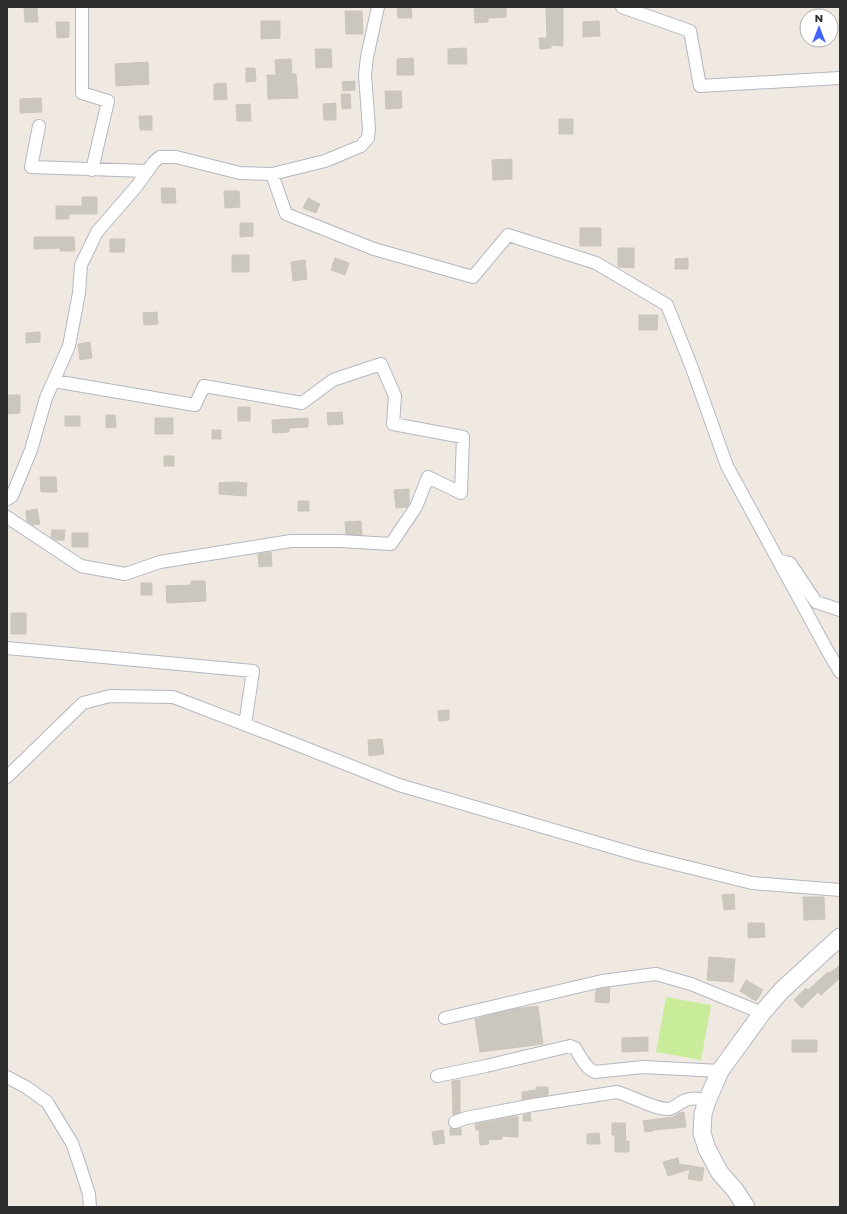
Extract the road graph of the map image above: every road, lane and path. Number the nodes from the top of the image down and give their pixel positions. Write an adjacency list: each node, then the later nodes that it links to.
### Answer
1 (82, 7): 6 (street)
2 (378, 7): 8 (street)
3 (622, 7): 4 (street)
4 (840, 78)
5 (39, 126): 6 (street)
6 (92, 170): 7 (street)
7 (147, 171): 8 (street); 9 (street)
8 (272, 174): 12 (street)
9 (54, 381): 10 (street); 11 (street)
10 (7, 500)
11 (7, 517)
12 (778, 560): 13 (street); 15 (street)
13 (840, 610)
14 (7, 648): 16 (street)
15 (840, 672)
16 (245, 725): 17 (street); 18 (street)
17 (7, 778)
18 (840, 890)
19 (840, 937): 20 (main road)
20 (762, 1013): 21 (street); 22 (main road)
21 (445, 1018)
22 (720, 1071): 23 (street); 25 (main road)
23 (437, 1076)
24 (7, 1077): 27 (street)
25 (707, 1101): 26 (street); 28 (main road)
26 (455, 1122)
27 (90, 1207)
28 (746, 1207)

